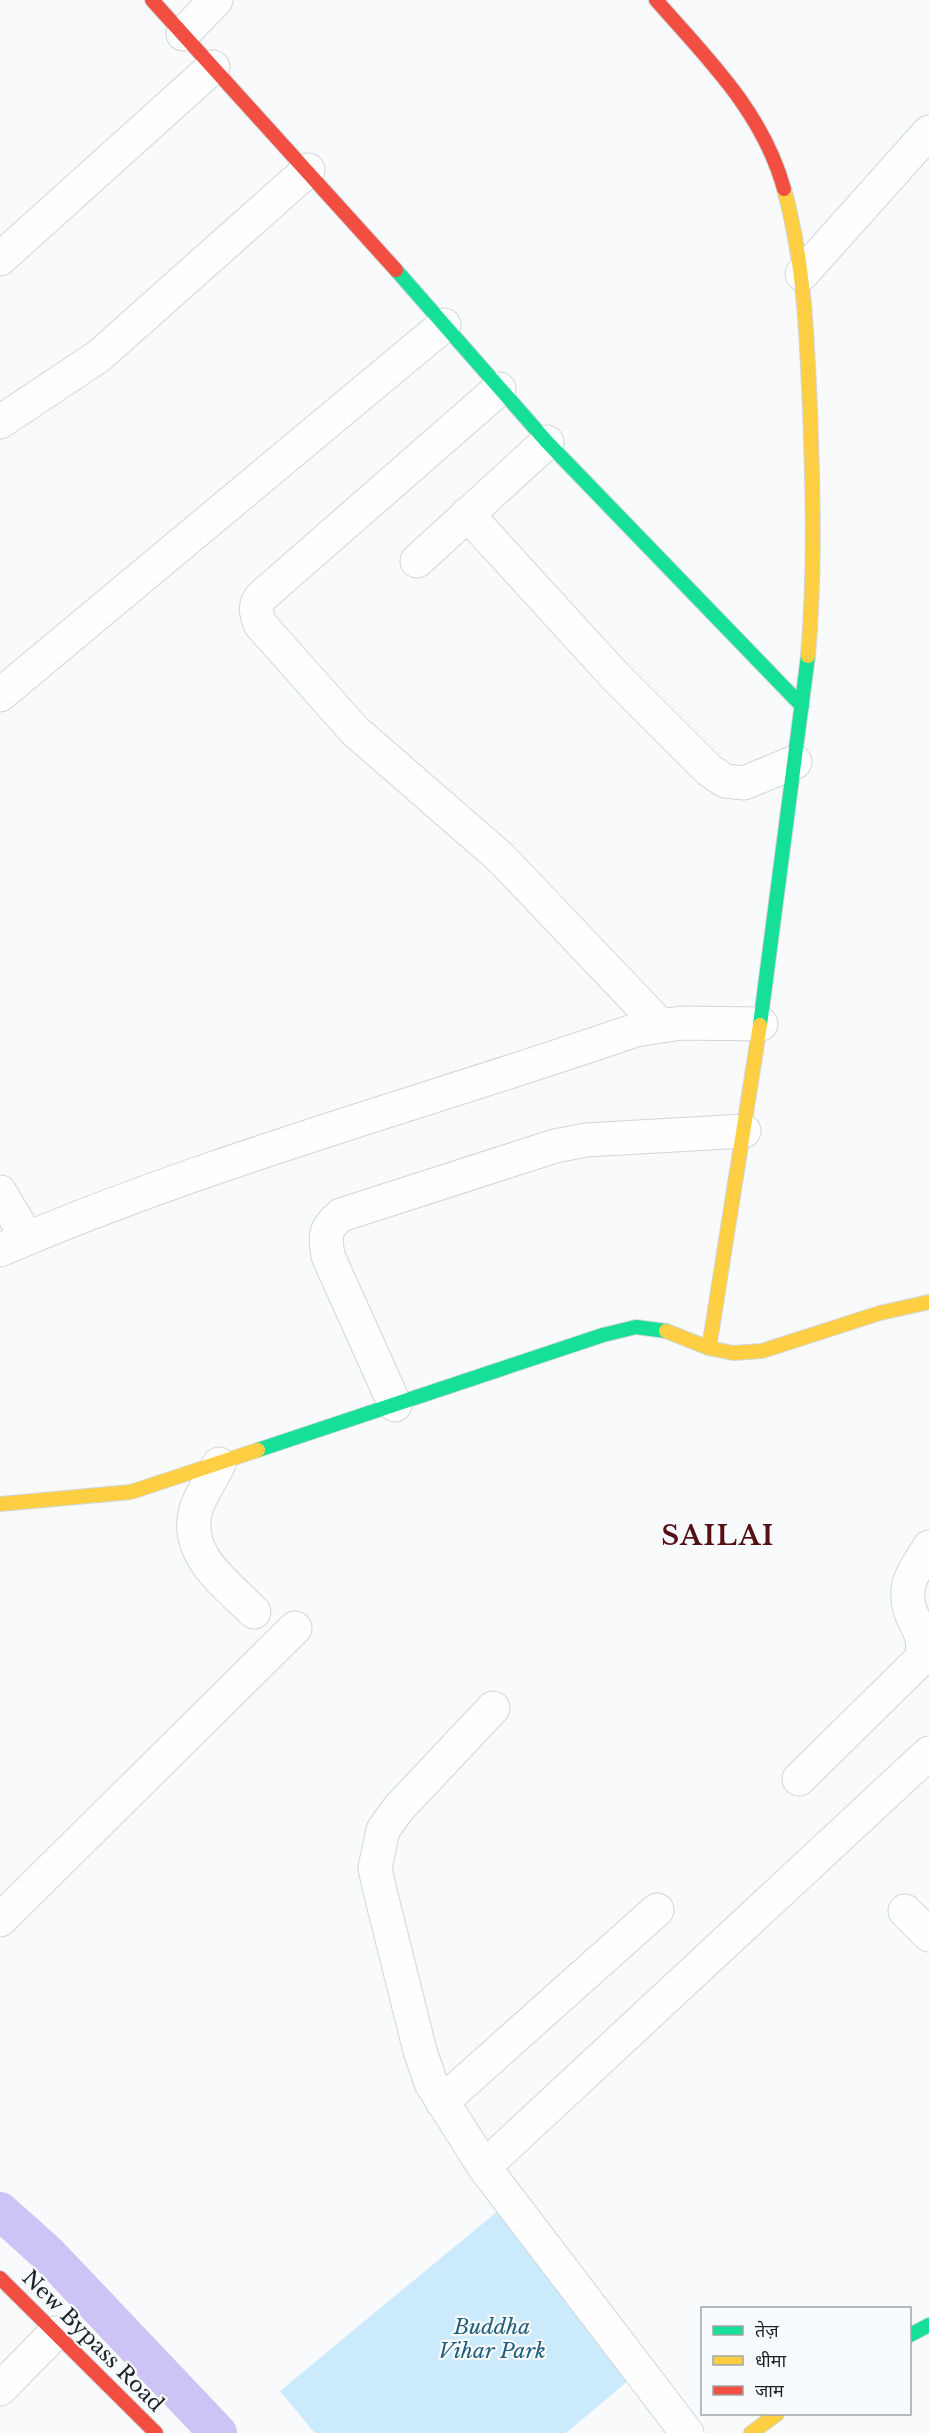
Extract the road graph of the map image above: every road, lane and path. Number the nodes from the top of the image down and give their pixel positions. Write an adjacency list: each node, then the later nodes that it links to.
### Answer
1 (152, 0): 4 (street)
2 (216, 0): 4 (street)
3 (656, 0): 9 (street)
4 (183, 34): 5 (street)
5 (213, 67): 7 (street); 8 (street)
6 (929, 132): 9 (street)
7 (308, 170): 10 (street); 12 (street)
8 (0, 259)
9 (802, 274): 17 (street)
10 (444, 325): 11 (street); 16 (street)
11 (499, 389): 13 (street); 20 (street)
12 (0, 423)
13 (547, 442): 14 (street); 17 (street)
14 (467, 514): 15 (street); 18 (street)
15 (417, 561)
16 (0, 695)
17 (802, 706): 18 (street)
18 (795, 762): 19 (street)
19 (761, 1024): 20 (street); 21 (street)
20 (660, 1025): 23 (street)
21 (744, 1131): 25 (street); 26 (street)
22 (0, 1192): 23 (street)
23 (13, 1244)
24 (929, 1302): 25 (street)
25 (709, 1348): 26 (street)
26 (394, 1405): 27 (street)
27 (219, 1464): 28 (street); 30 (street)
28 (0, 1504)
29 (929, 1547): 34 (street)
30 (254, 1612)
31 (295, 1628): 37 (street)
32 (493, 1708): 39 (street)
33 (929, 1753): 40 (street)
34 (799, 1779)
35 (657, 1911): 39 (street)
36 (905, 1911): 38 (street)
37 (0, 1920)
38 (929, 1935)
39 (442, 2103): 40 (street)
40 (484, 2167): 47 (street)
41 (0, 2278): 43 (street, New Bypass Road)
42 (929, 2325): 44 (street)
43 (55, 2333): 45 (street); 46 (street, New Bypass Road)
44 (911, 2334)
45 (0, 2389)
46 (156, 2433)
47 (687, 2433)

